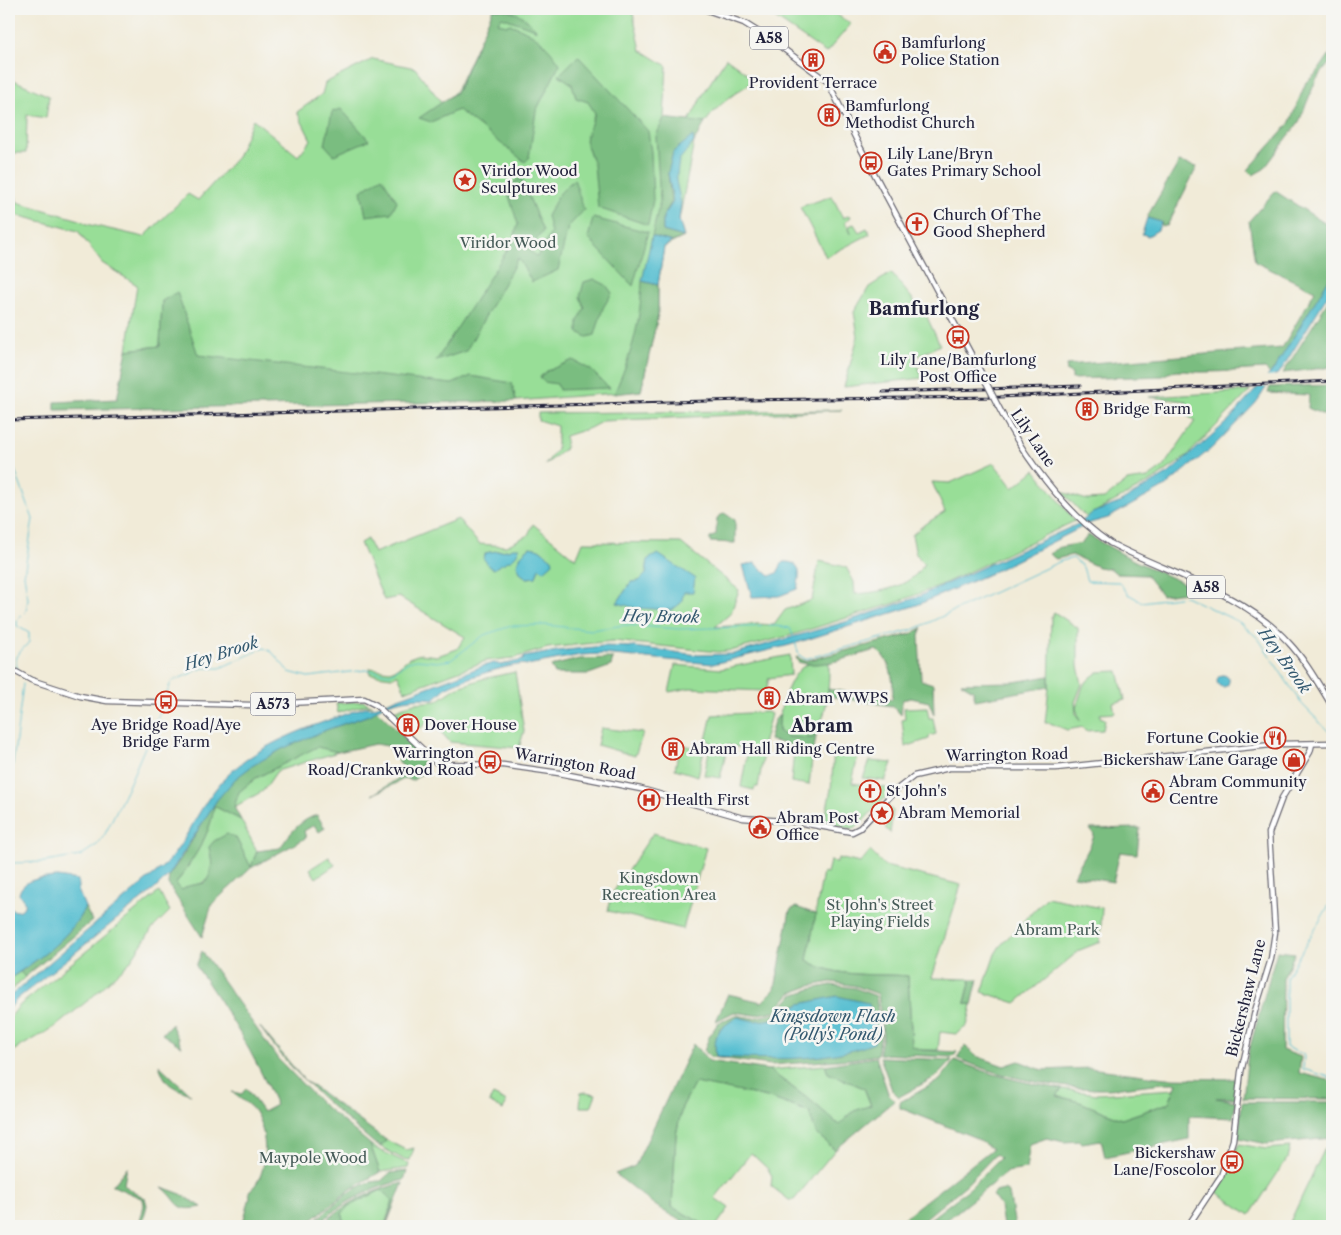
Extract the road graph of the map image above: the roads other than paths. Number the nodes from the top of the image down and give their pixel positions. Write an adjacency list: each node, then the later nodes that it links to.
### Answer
1 (704, 9): 3 (main road, Lily Lane / A58, bridge)
2 (9, 668): 5 (main road, Warrington Road / A573)
3 (1332, 706)
4 (1332, 743): 5 (main road, Warrington Road / A573)
5 (1312, 744): 6 (main road, Bickershaw Lane)
6 (1188, 1226)

